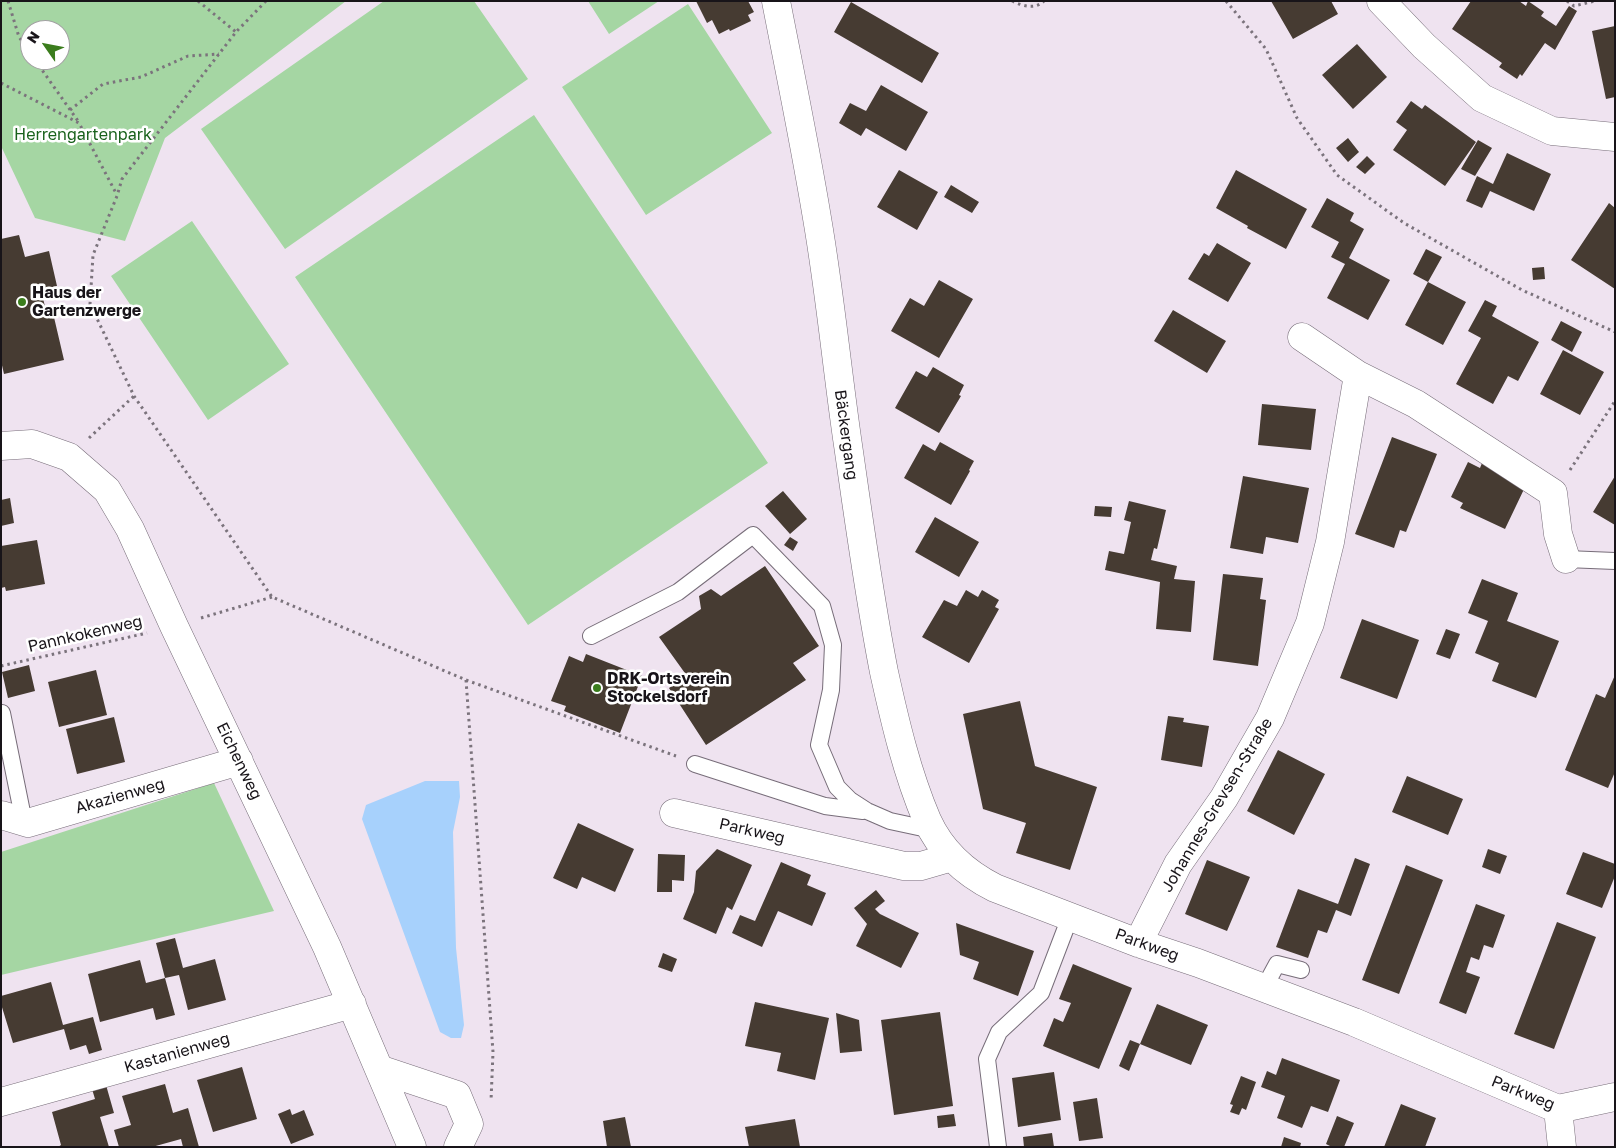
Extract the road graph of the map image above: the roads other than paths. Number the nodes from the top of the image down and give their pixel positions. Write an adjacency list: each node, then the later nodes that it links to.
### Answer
1 (776, 1): 16 (street, Bäckergang)
2 (1381, 1): 3 (street)
3 (1615, 137)
4 (1302, 337): 5 (street)
5 (1358, 375): 7 (street); 19 (street, Johannes-Grevsen-Straße)
6 (1, 446): 11 (street, Eichenweg)
7 (1566, 560): 8 (lane)
8 (1615, 561)
9 (591, 636): 13 (lane)
10 (2, 713): 15 (lane)
11 (239, 761): 15 (street, Akazienweg); 22 (street, Eichenweg)
12 (695, 764): 13 (lane)
13 (867, 811): 16 (lane)
14 (674, 813): 17 (street, Parkweg)
15 (12, 818)
16 (932, 830): 17 (street, Bäckergang)
17 (952, 857): 18 (street, Parkweg)
18 (1070, 917): 19 (street, Parkweg); 29 (lane)
19 (1138, 943): 21 (street, Parkweg)
20 (1301, 970): 21 (lane)
21 (1264, 988): 26 (street, Parkweg)
22 (352, 1004): 23 (street, Eichenweg); 25 (street, Kastanienweg)
23 (380, 1069): 27 (street, Eichenweg); 28 (street)
24 (1615, 1096): 26 (street, Parkweg)
25 (1, 1102)
26 (1558, 1109): 30 (street)
27 (412, 1146)
28 (458, 1147)
29 (998, 1147)
30 (1562, 1147)

